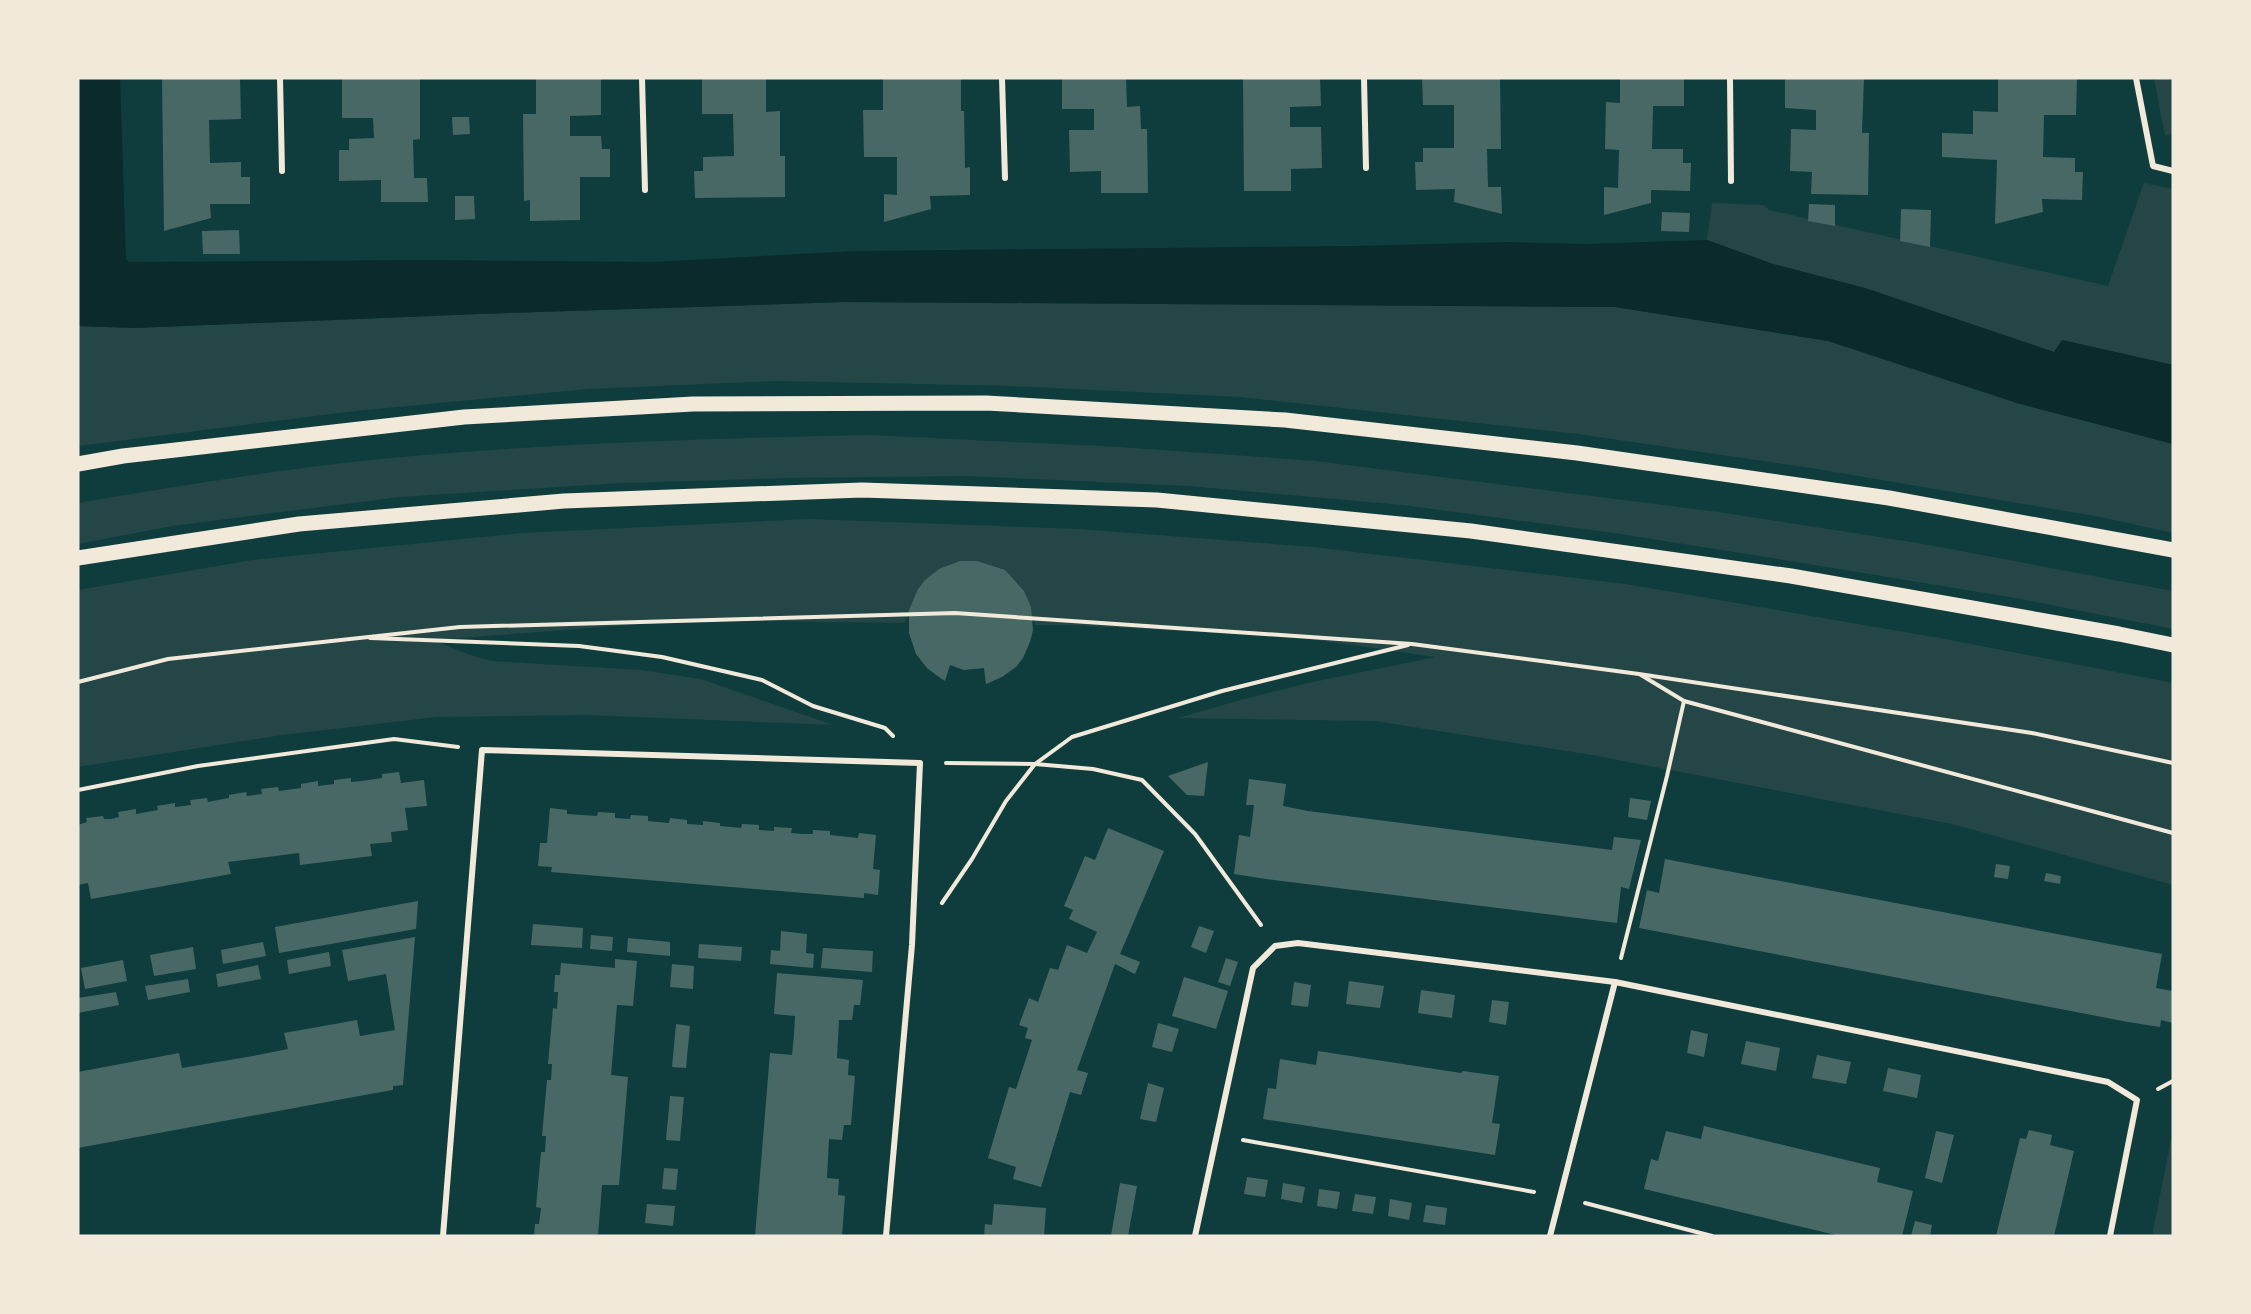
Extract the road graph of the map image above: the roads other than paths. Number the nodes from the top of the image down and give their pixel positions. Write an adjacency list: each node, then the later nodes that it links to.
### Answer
1 (280, 78): 8 (street)
2 (642, 78): 12 (street)
3 (1002, 78): 10 (street)
4 (1364, 78): 7 (street)
5 (1730, 78): 11 (street)
6 (2136, 78): 9 (street)
7 (1366, 168)
8 (282, 171)
9 (2173, 171)
10 (1005, 178)
11 (1731, 181)
12 (645, 190)
13 (78, 464): 14 (main road)
14 (2173, 550)
15 (78, 558): 16 (main road)
16 (2173, 645)
17 (1615, 982): 20 (street); 21 (street); 22 (street)
18 (443, 1236): 19 (street)
19 (886, 1236)
20 (1195, 1236)
21 (1550, 1236)
22 (2110, 1236)

